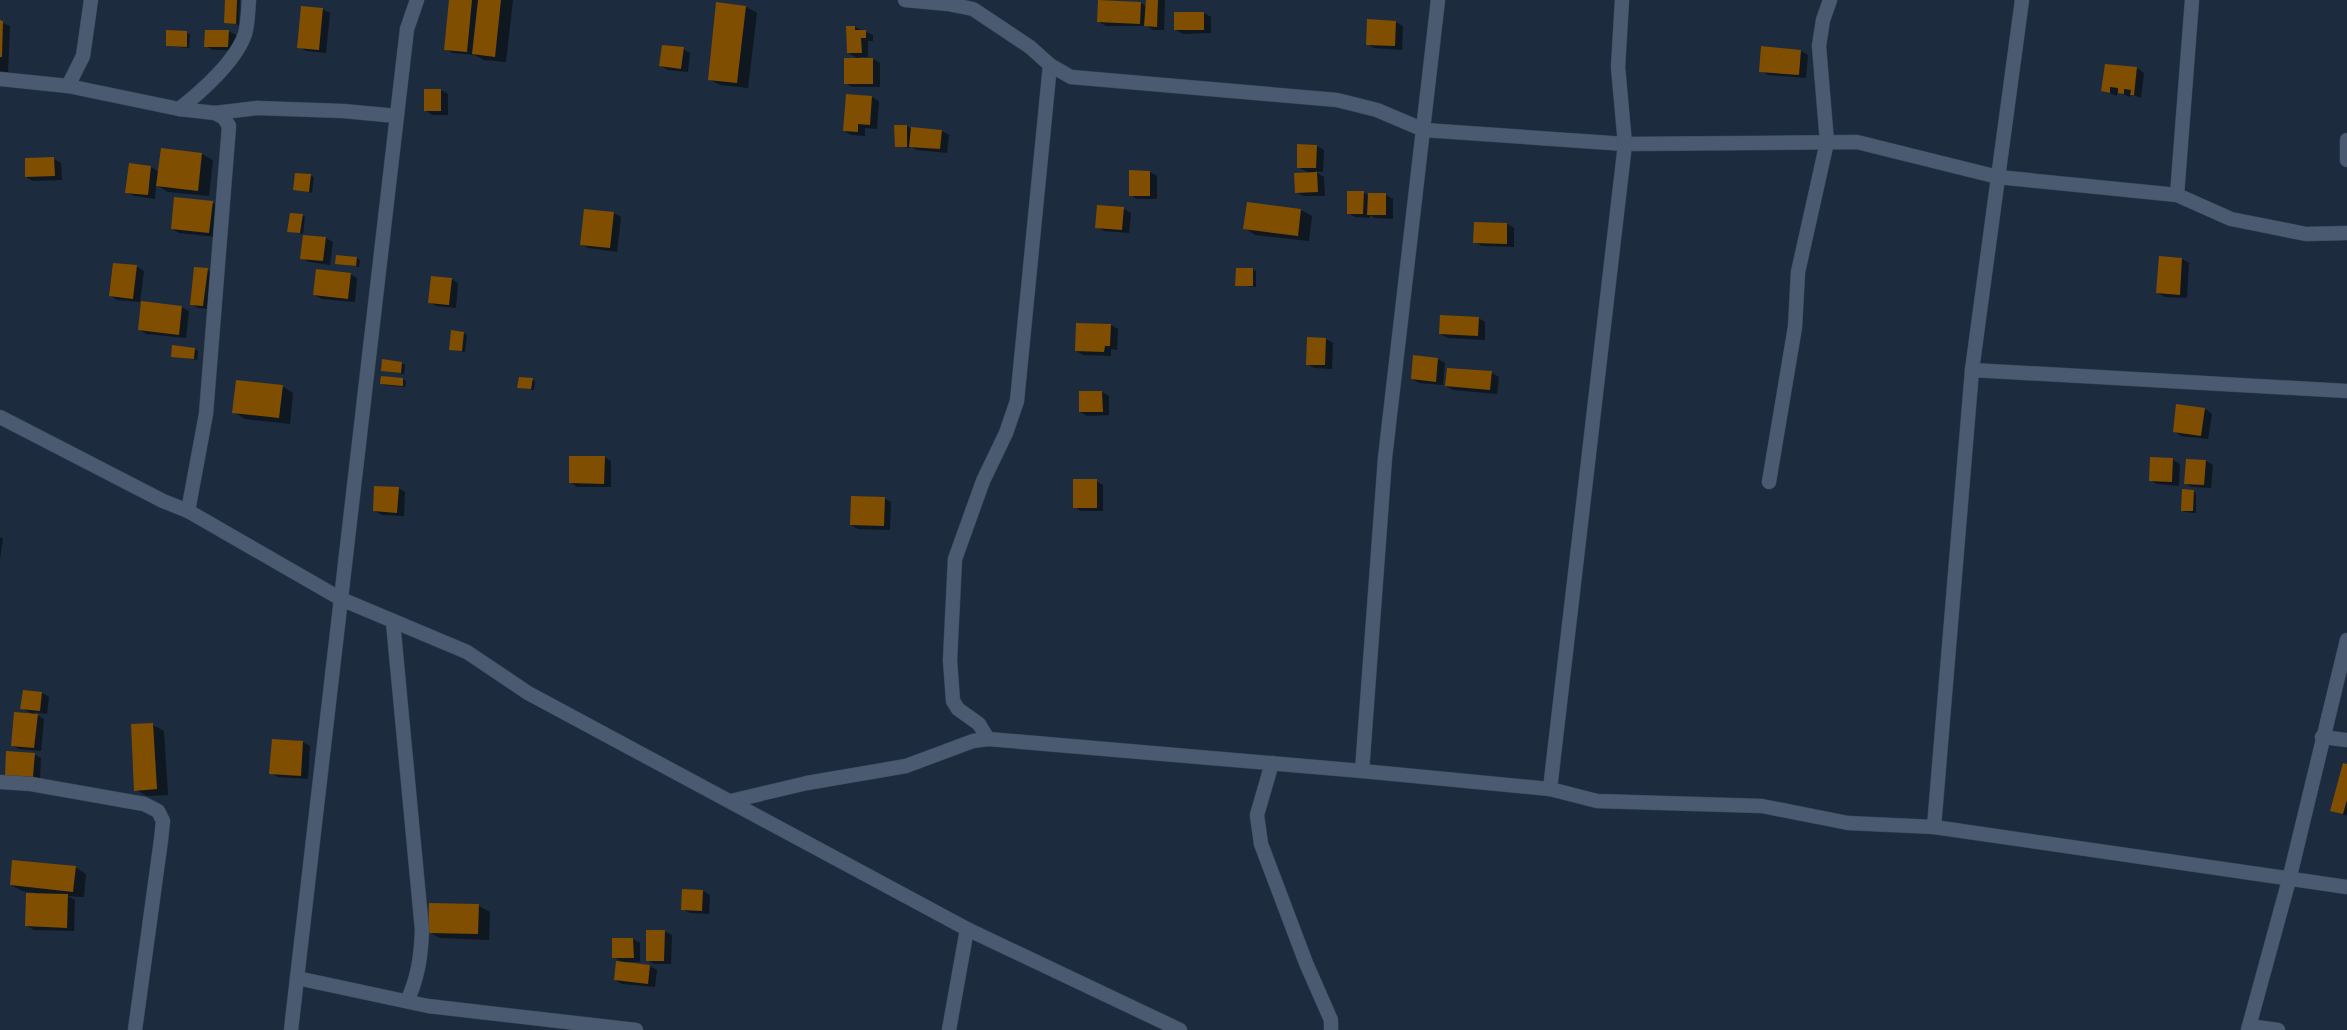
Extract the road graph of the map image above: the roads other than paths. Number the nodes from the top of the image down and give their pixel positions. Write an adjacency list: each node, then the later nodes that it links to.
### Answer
1 (91, 0): 12 (street)
2 (249, 0): 13 (street)
3 (416, 0): 15 (street)
4 (905, 0): 10 (street)
5 (1438, 0): 16 (street)
6 (1622, 0): 19 (street)
7 (1830, 0): 18 (street)
8 (2022, 0): 21 (street)
9 (2192, 0): 22 (street)
10 (1050, 66): 16 (street); 33 (street)
11 (0, 79): 12 (street)
12 (68, 86): 13 (street)
13 (179, 109): 14 (street)
14 (215, 113): 15 (street); 28 (street)
15 (397, 116): 29 (street)
16 (1424, 130): 19 (street); 36 (street)
17 (2347, 140): 20 (street)
18 (1827, 142): 19 (street); 21 (street); 27 (street)
19 (1625, 144): 38 (street)
20 (2347, 160)
21 (1998, 177): 22 (street); 24 (street)
22 (2177, 195): 23 (street)
23 (2347, 233)
24 (1972, 370): 25 (street); 40 (street)
25 (2347, 392)
26 (0, 416): 28 (street)
27 (1769, 482)
28 (188, 511): 29 (street)
29 (341, 598): 30 (street); 44 (street)
30 (394, 622): 39 (street); 45 (street)
31 (2347, 640): 32 (street)
32 (2322, 737): 34 (street); 41 (street)
33 (988, 739): 35 (street); 39 (street)
34 (2347, 740)
35 (1272, 763): 36 (street); 52 (street)
36 (1362, 770): 38 (street)
37 (0, 782): 47 (street)
38 (1550, 789): 40 (street)
39 (731, 801): 43 (street)
40 (1934, 827): 41 (street)
41 (2289, 880): 42 (street); 46 (street)
42 (2347, 887)
43 (968, 929): 50 (street); 51 (street)
44 (297, 978): 45 (street); 48 (street)
45 (407, 1002): 49 (street)
46 (2248, 1028): 53 (street)
47 (135, 1030)
48 (292, 1030)
49 (636, 1030)
50 (949, 1030)
51 (1180, 1030)
52 (1331, 1030)
53 (2278, 1030)

